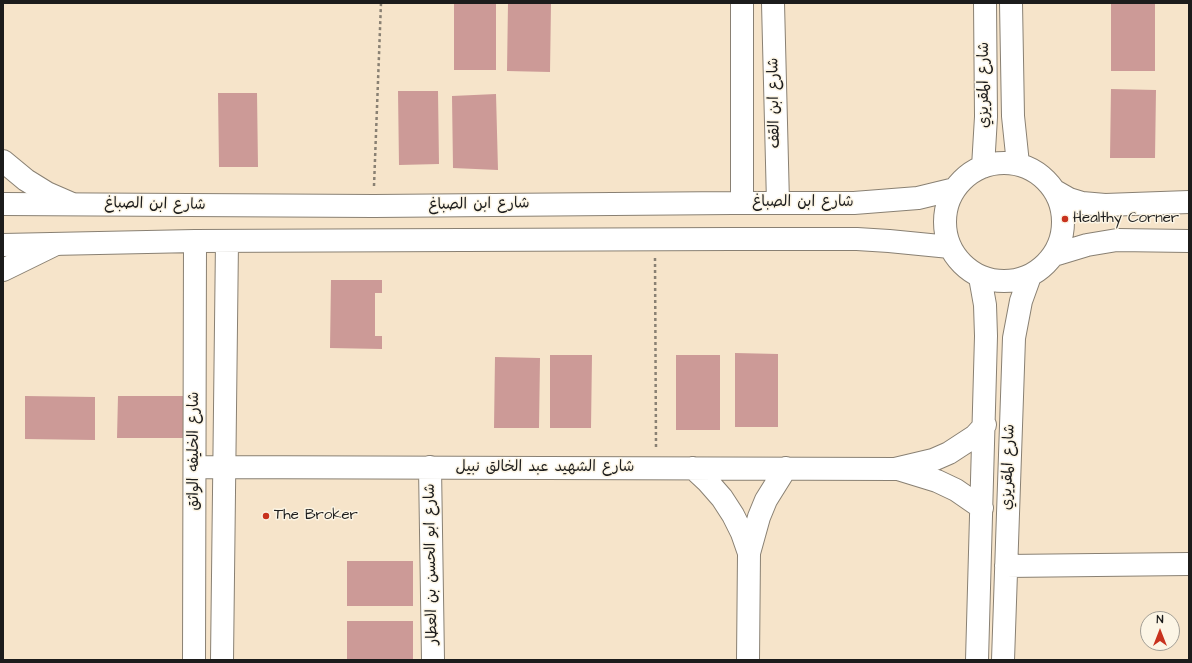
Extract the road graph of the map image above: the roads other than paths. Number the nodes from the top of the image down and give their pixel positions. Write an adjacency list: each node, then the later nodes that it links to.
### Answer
1 (742, 3): 12 (street)
2 (773, 3): 13 (street, شارع ابن القف)
3 (985, 3): 7 (street, شارع المقريزي)
4 (1011, 3): 6 (street, شارع المقريزي)
5 (3, 161): 11 (street)
6 (1018, 164): 7 (street); 9 (street)
7 (983, 167): 8 (street)
8 (955, 189): 13 (street, شارع ابن الصباغ); 20 (street)
9 (1055, 191): 10 (street); 21 (street)
10 (1189, 202)
11 (70, 203): 12 (street, شارع ابن الصباغ); 14 (street, شارع ابن الصباغ)
12 (742, 203): 13 (street, شارع ابن الصباغ)
13 (778, 203)
14 (3, 204)
15 (195, 241): 16 (street); 18 (street); 26 (street, شارع الخليفه الواثق)
16 (227, 241): 20 (street); 27 (street, شارع الخليفه الواثق)
17 (1188, 242): 21 (street)
18 (56, 244): 19 (street); 22 (street)
19 (3, 245)
20 (950, 247): 24 (street)
21 (1054, 255): 23 (street)
22 (3, 270)
23 (1030, 276): 24 (street); 35 (street, شارع المقريزي)
24 (980, 277): 25 (street, شارع المقريزي)
25 (985, 425): 31 (street, شارع الشهيد عبد الخالق نبيل); 32 (street, شارع المقريزي)
26 (194, 467): 27 (street, شارع الشهيد عبد الخالق نبيل); 36 (street, شارع الخليفه الواثق)
27 (224, 467): 28 (street, شارع الشهيد عبد الخالق نبيل); 37 (street, شارع الخليفه الواثق)
28 (430, 467): 29 (street, شارع الشهيد عبد الخالق نبيل); 38 (street, شارع ابو الحسن بن العطار)
29 (693, 468): 30 (street, شارع الشهيد عبد الخالق نبيل); 33 (street)
30 (786, 468): 31 (street, شارع الشهيد عبد الخالق نبيل); 33 (street)
31 (895, 468): 32 (street, شارع الشهيد عبد الخالق نبيل)
32 (982, 508): 40 (street, شارع المقريزي)
33 (749, 553): 39 (street)
34 (1189, 564): 35 (street)
35 (1006, 566): 41 (street, شارع المقريزي)
36 (194, 660)
37 (222, 660)
38 (433, 660)
39 (748, 660)
40 (978, 660)
41 (1003, 660)

